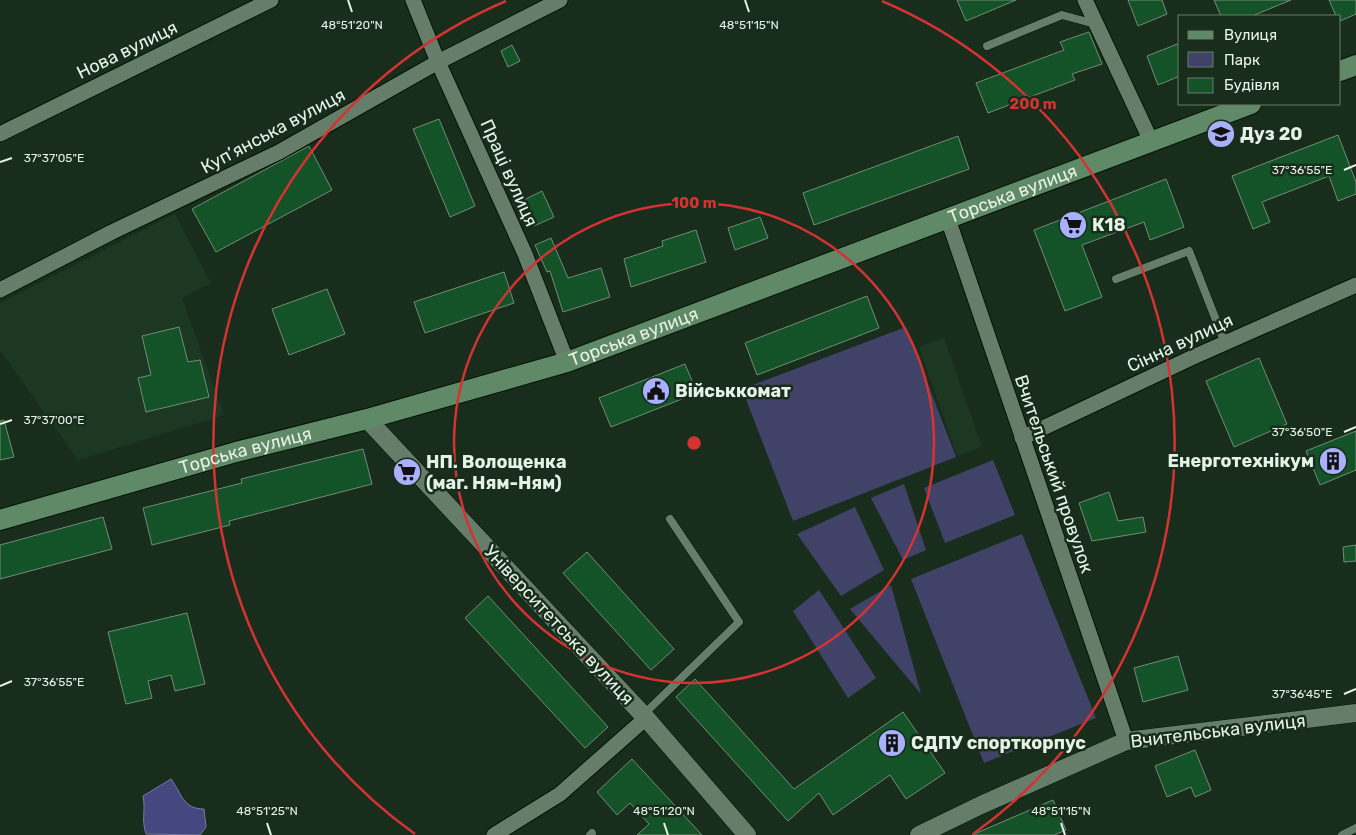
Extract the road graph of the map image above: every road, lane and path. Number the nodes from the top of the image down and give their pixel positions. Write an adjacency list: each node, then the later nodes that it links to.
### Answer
1 (272, 0): 11 (street, Нова вулиця)
2 (413, 0): 7 (street, Праці вулиця)
3 (560, 0): 7 (street, Куп’янська вулиця)
4 (1085, 0): 5 (street)
5 (1097, 24): 6 (lane); 12 (street)
6 (987, 46)
7 (438, 62): 16 (street, Куп’янська вулиця); 18 (street, Праці вулиця)
8 (1356, 64): 9 (main road)
9 (1341, 71)
10 (1248, 105): 12 (main road, Торська вулиця)
11 (0, 134)
12 (1152, 141): 13 (main road, Торська вулиця)
13 (948, 218): 18 (main road, Торська вулиця); 20 (street, Вчительський провулок)
14 (1116, 280): 17 (lane)
15 (1356, 284): 17 (street, Сінна вулиця)
16 (0, 290)
17 (1225, 343): 20 (street, Сінна вулиця)
18 (567, 362): 19 (main road, Торська вулиця)
19 (367, 418): 22 (main road, Торська вулиця); 24 (street, Університетська вулиця)
20 (1022, 438): 25 (street, Вчительський провулок)
21 (670, 519): 24 (lane)
22 (0, 520)
23 (1356, 713): 25 (street, Вчительська вулиця)
24 (644, 716): 27 (street); 28 (street, Університетська вулиця)
25 (1126, 741): 29 (street, Вчительська вулиця)
26 (1356, 828): 30 (lane)
27 (494, 835)
28 (747, 835)
29 (919, 835)
30 (1342, 835)

